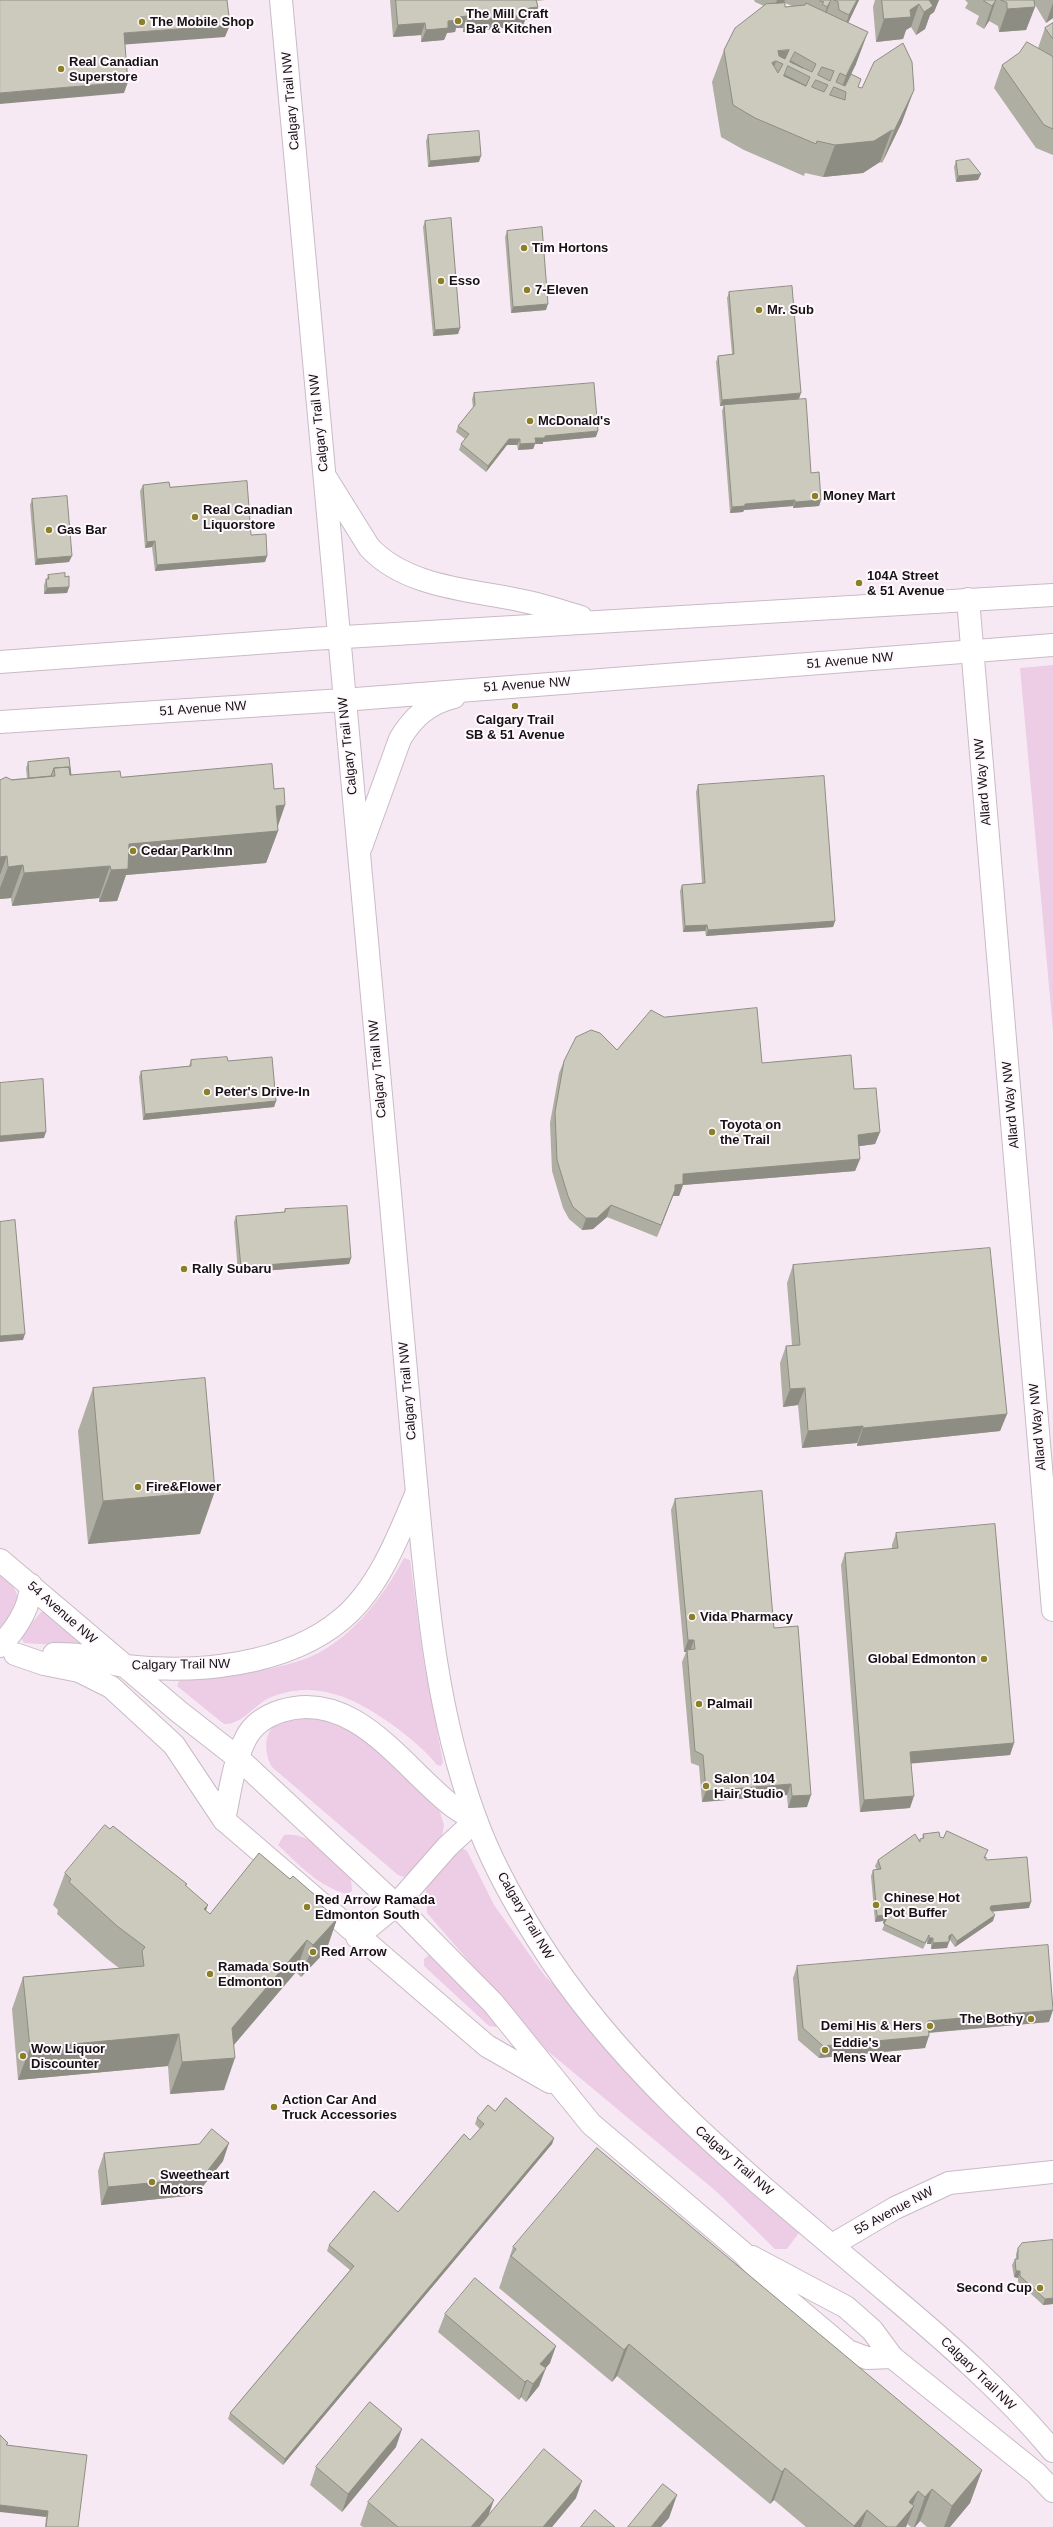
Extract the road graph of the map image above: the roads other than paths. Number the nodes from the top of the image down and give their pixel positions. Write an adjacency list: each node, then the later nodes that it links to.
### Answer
1 (281, 0): 2 (main road, Calgary Trail NW)
2 (324, 475): 5 (main road); 6 (main road, Calgary Trail NW)
3 (1053, 595): 4 (main road)
4 (968, 600): 5 (main road); 8 (main road, Allard Way NW)
5 (596, 621): 6 (main road)
6 (338, 637): 9 (main road); 11 (main road, Calgary Trail NW)
7 (1053, 645): 8 (main road, 51 Avenue NW)
8 (972, 652): 10 (main road, 51 Avenue NW); 17 (main road, Allard Way NW)
9 (0, 662)
10 (497, 687): 11 (main road, 51 Avenue NW); 13 (main road)
11 (343, 700): 12 (main road, 51 Avenue NW); 13 (main road, Calgary Trail NW)
12 (0, 722)
13 (359, 854): 14 (main road, Calgary Trail NW)
14 (417, 1492): 19 (main road, Calgary Trail NW); 22 (main road, Calgary Trail NW)
15 (0, 1560): 16 (main road, 54 Avenue NW)
16 (30, 1585): 18 (main road); 19 (main road, 54 Avenue NW)
17 (1053, 1610)
18 (5, 1651): 19 (main road, Calgary Trail NW); 21 (main road, Calgary Trail NW)
19 (124, 1666): 20 (main road, Calgary Trail NW)
20 (238, 1758): 21 (main road); 22 (main road); 23 (main road, Calgary Trail NW)
21 (224, 1820): 24 (main road, Calgary Trail NW)
22 (476, 1820): 23 (main road); 27 (main road, Calgary Trail NW)
23 (396, 1905): 24 (main road); 25 (main road, Calgary Trail NW)
24 (357, 1937): 25 (main road, Calgary Trail NW)
25 (560, 2088): 28 (main road, Calgary Trail NW)
26 (1053, 2172): 27 (main road, 55 Avenue NW)
27 (832, 2245): 30 (main road, Calgary Trail NW)
28 (742, 2252): 29 (main road, Calgary Trail NW); 29 (main road, Calgary Trail NW)
29 (892, 2357): 31 (main road, Calgary Trail NW)
30 (1053, 2451)
31 (1053, 2491)

